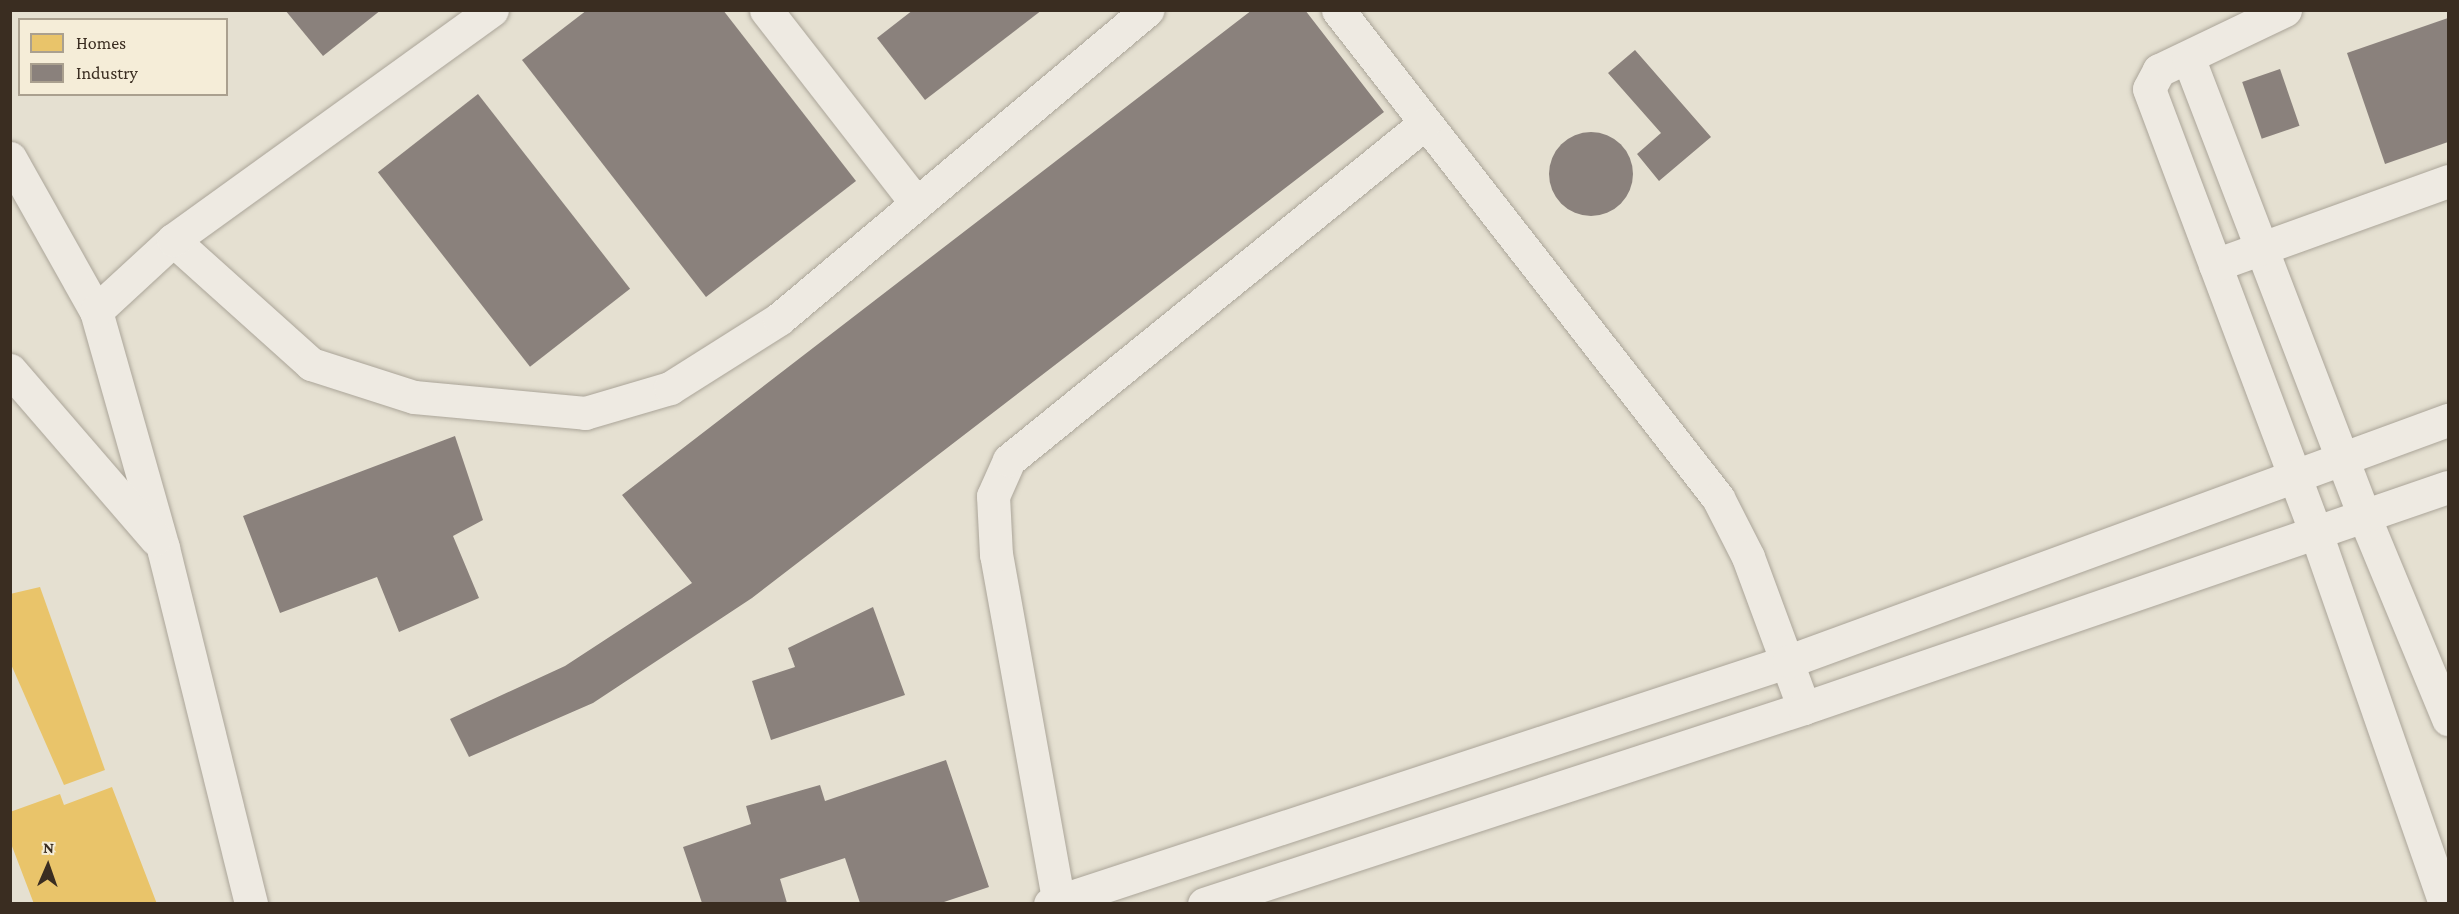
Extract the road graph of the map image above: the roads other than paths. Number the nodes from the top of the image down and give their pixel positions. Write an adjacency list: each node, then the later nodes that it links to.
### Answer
1 (492, 10): 11 (street)
2 (766, 10): 10 (street)
3 (1147, 10): 10 (street)
4 (1338, 10): 7 (street)
5 (2285, 10): 6 (street)
6 (2188, 57): 12 (street); 13 (street)
7 (1424, 124): 23 (street); 27 (street)
8 (10, 158): 14 (street)
9 (2448, 181): 12 (street)
10 (916, 203): 11 (street)
11 (173, 240): 14 (street)
12 (2263, 246): 13 (street); 17 (street)
13 (2214, 265): 18 (street)
14 (96, 311): 22 (street)
15 (10, 370): 22 (street)
16 (2448, 420): 17 (street)
17 (2342, 458): 18 (street); 20 (street)
18 (2294, 475): 21 (street); 23 (street)
19 (2448, 487): 20 (street)
20 (2364, 516): 21 (street); 25 (street)
21 (2316, 532): 24 (street); 29 (street)
22 (163, 548): 26 (street)
23 (1789, 661): 24 (street); 27 (street)
24 (1804, 708): 28 (street)
25 (2448, 719)
26 (251, 903)
27 (1056, 903)
28 (1204, 903)
29 (2445, 903)

